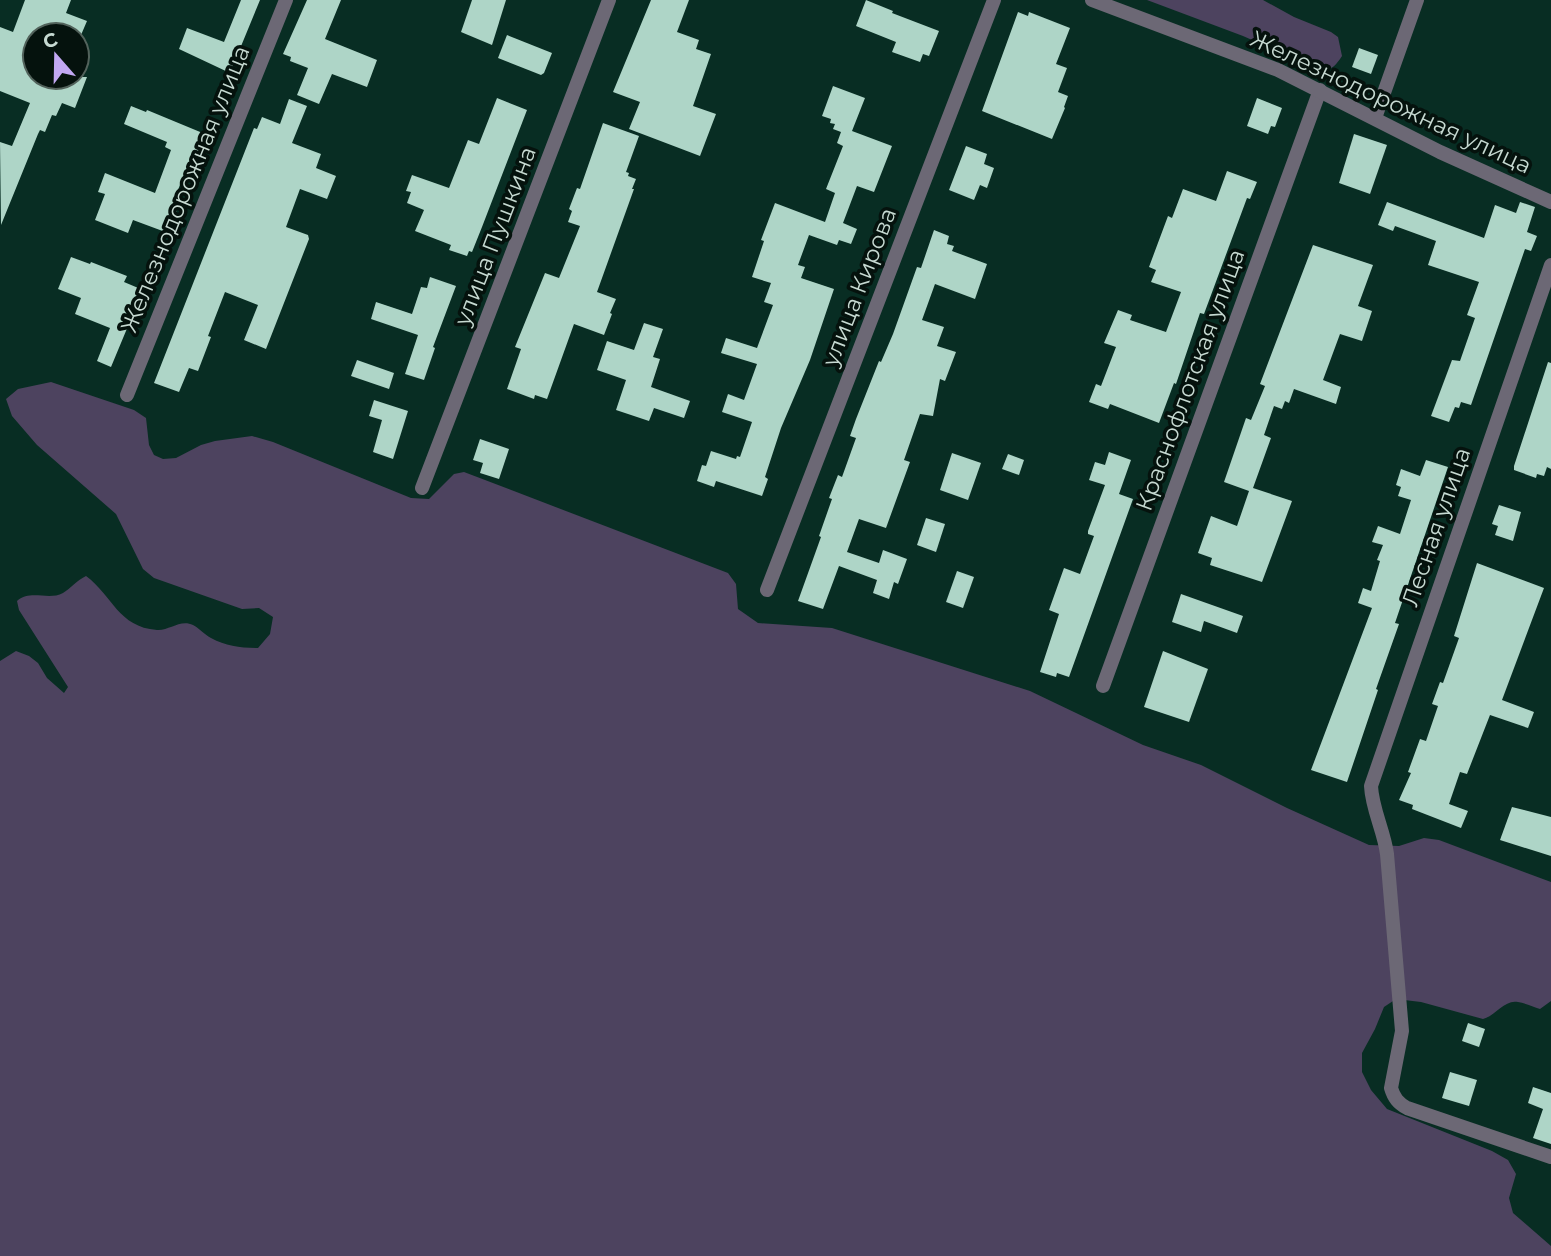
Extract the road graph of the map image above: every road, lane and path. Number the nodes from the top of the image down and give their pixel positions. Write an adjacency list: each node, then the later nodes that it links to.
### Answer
1 (286, 0): 10 (street, Железнодорожная улица)
2 (609, 0): 11 (street, улица Пушкина)
3 (995, 0): 12 (street, улица Кирова)
4 (1092, 0): 6 (street, Железнодорожная улица)
5 (1417, 0): 7 (street)
6 (1320, 90): 7 (street, Железнодорожная улица); 13 (street, Краснофлотская улица)
7 (1375, 118): 8 (street, Железнодорожная улица)
8 (1551, 202)
9 (1551, 265): 14 (street, Лесная улица)
10 (127, 395)
11 (422, 488)
12 (767, 590)
13 (1103, 686)
14 (1551, 1157)

